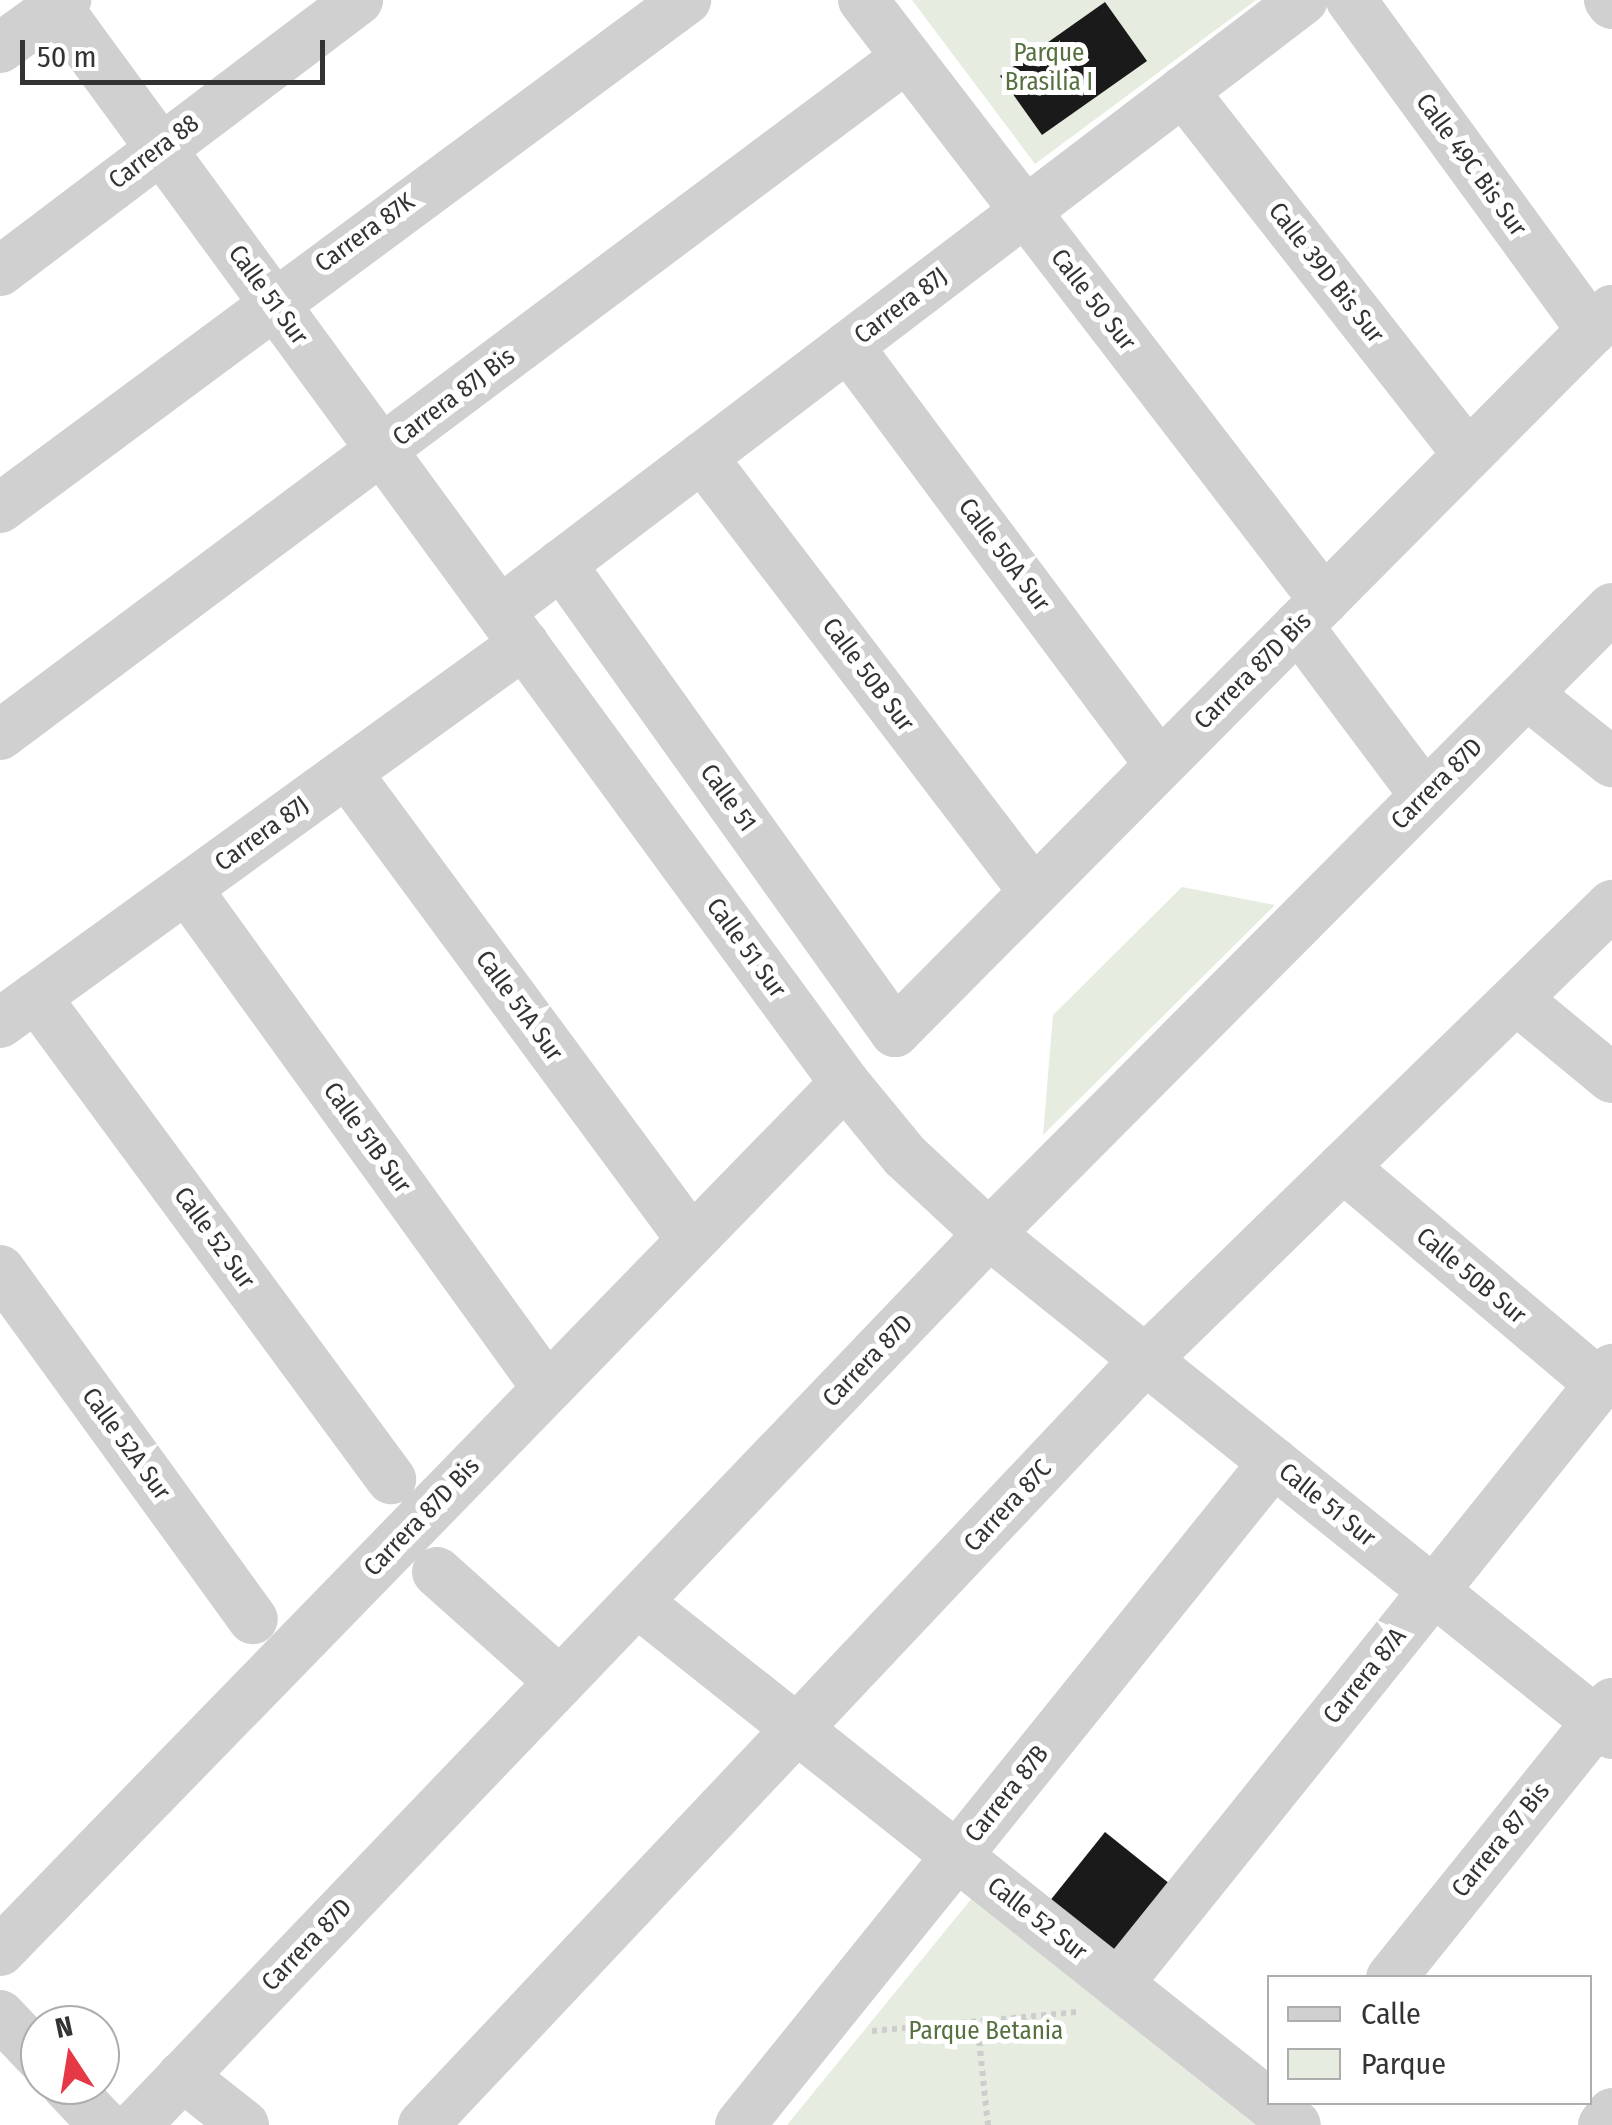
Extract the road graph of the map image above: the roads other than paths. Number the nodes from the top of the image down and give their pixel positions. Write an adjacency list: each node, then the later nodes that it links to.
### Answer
1 (358, 0): 10 (street, Carrera 88)
2 (686, 0): 13 (street, Carrera 87K)
3 (863, 0): 8 (street, Calle 50 Sur)
4 (1303, 0): 9 (street, Carrera 87J)
5 (1350, 0): 14 (street, Calle 49C Bis Sur)
6 (58, 2): 7 (street); 10 (street, Calle 51 Sur)
7 (0, 48)
8 (907, 57): 11 (street, Calle 50 Sur); 16 (street, Carrera 87J Bis)
9 (1183, 91): 11 (street, Carrera 87J); 17 (street, Calle 39D Bis Sur)
10 (160, 147): 12 (street, Carrera 88); 13 (street, Calle 51 Sur)
11 (1025, 211): 15 (street, Carrera 87J); 22 (street, Calle 50 Sur)
12 (0, 271)
13 (272, 300): 16 (street, Calle 51 Sur); 19 (street, Carrera 87K)
14 (1602, 321): 17 (street, Carrera 87D Bis)
15 (848, 346): 18 (street, Carrera 87J); 27 (street, Calle 50A Sur)
16 (382, 450): 23 (street, Calle 51 Sur); 25 (street, Carrera 87J Bis)
17 (1468, 456): 22 (street, Carrera 87D Bis)
18 (702, 458): 20 (street, Carrera 87J); 31 (street, Calle 50B Sur)
19 (0, 508)
20 (562, 564): 23 (street, Carrera 87J); 35 (street, Calle 51)
21 (1612, 608): 24 (street, Carrera 87D)
22 (1311, 613): 27 (street, Carrera 87D Bis); 29 (street, Calle 50 Sur)
23 (512, 628): 28 (street, Carrera 87J); 37 (street, Calle 51 Sur)
24 (1527, 694): 26 (street); 29 (street, Carrera 87D)
25 (0, 736)
26 (1612, 762)
27 (1160, 765): 31 (street, Carrera 87D Bis)
28 (347, 773): 30 (street, Carrera 87J); 40 (street, Calle 51A Sur)
29 (1425, 796): 39 (street, Carrera 87D)
30 (187, 888): 34 (street, Carrera 87J); 44 (street, Calle 51B Sur)
31 (1034, 892): 35 (street, Carrera 87D Bis)
32 (1612, 906): 33 (street, Carrera 87C)
33 (1516, 999): 36 (street); 38 (street, Carrera 87C)
34 (13, 1006): 46 (street, Calle 52 Sur)
35 (896, 1032)
36 (1612, 1078)
37 (845, 1083): 39 (street, Calle 51 Sur); 40 (street, Carrera 87D Bis)
38 (1343, 1167): 42 (street, Carrera 87C); 43 (street, Calle 50B Sur)
39 (989, 1234): 42 (street, Calle 51 Sur); 49 (street, Carrera 87D)
40 (691, 1239): 44 (street, Carrera 87D Bis)
41 (0, 1270): 50 (street, Calle 52A Sur)
42 (1146, 1360): 45 (street, Calle 51 Sur); 53 (street, Carrera 87C)
43 (1606, 1376): 48 (street, Carrera 87A)
44 (547, 1388): 55 (street, Carrera 87D Bis)
45 (1274, 1462): 48 (street, Calle 51 Sur); 54 (street, Carrera 87B)
46 (391, 1479)
47 (438, 1572): 51 (street)
48 (1434, 1591): 52 (street, Calle 51 Sur); 57 (street, Carrera 87A)
49 (637, 1602): 51 (street, Carrera 87D); 53 (street, Calle 52 Sur)
50 (253, 1619)
51 (560, 1682): 60 (street, Carrera 87D)
52 (1607, 1719): 56 (street, Carrera 87 Bis)
53 (797, 1728): 54 (street, Calle 52 Sur); 67 (street, Carrera 87C)
54 (958, 1856): 57 (street, Calle 52 Sur); 68 (street, Carrera 87B)
55 (0, 1951)
56 (1393, 1975)
57 (1132, 1995): 61 (street, Calle 52 Sur)
58 (0, 2015): 59 (street)
59 (20, 2036)
60 (182, 2076): 65 (street, Carrera 87D); 66 (street)
61 (1267, 2097)
62 (85, 2105): 64 (street)
63 (1612, 2113): 69 (street)
64 (104, 2125)
65 (136, 2125)
66 (244, 2125)
67 (423, 2125)
68 (740, 2125)
69 (1603, 2125)

